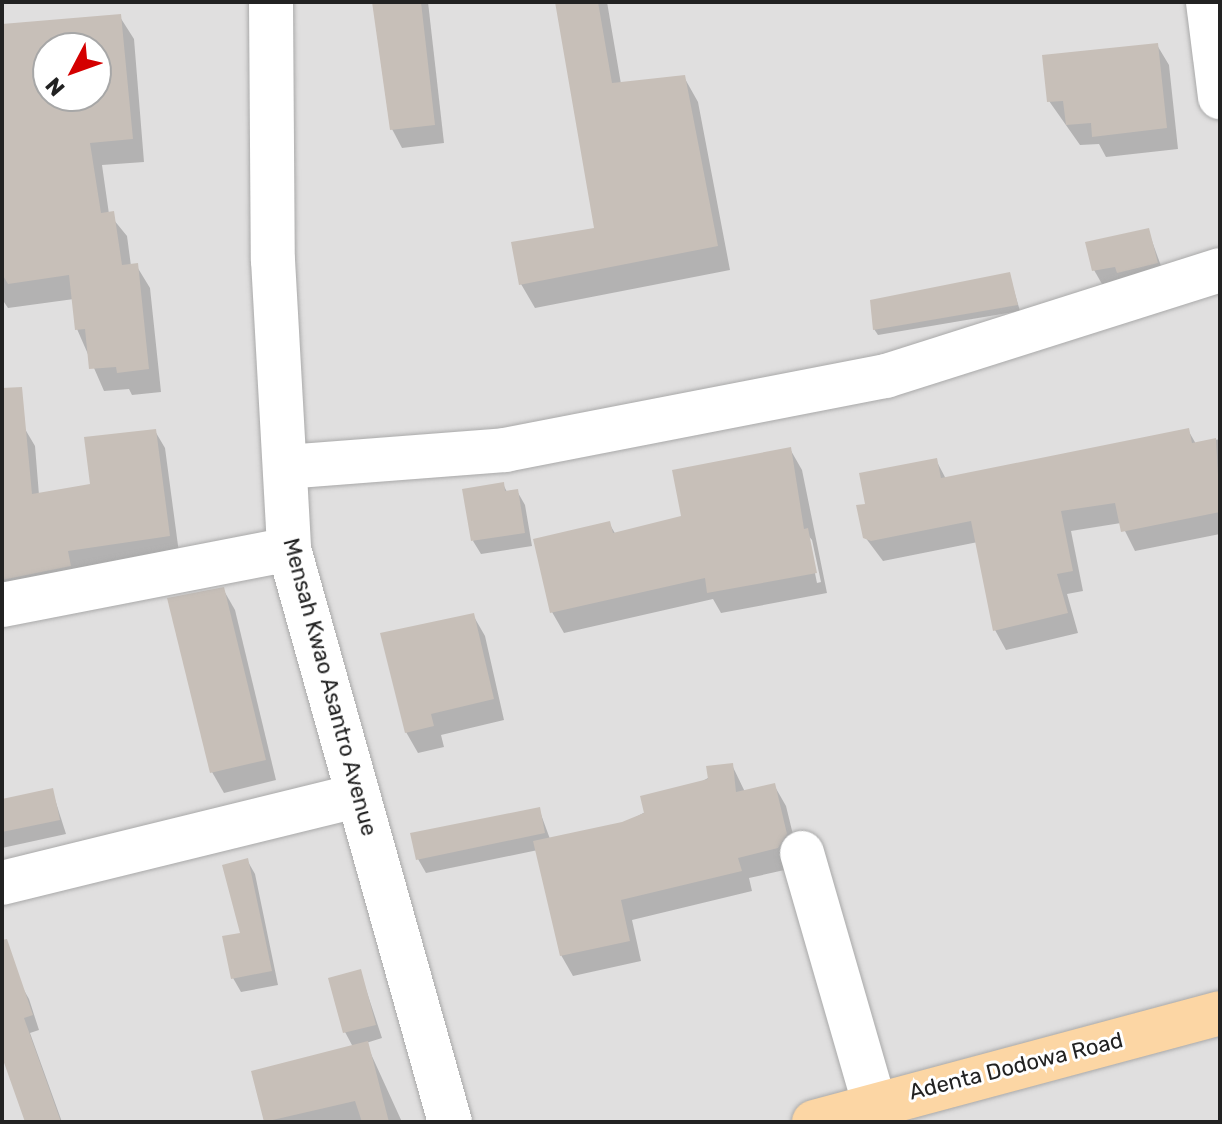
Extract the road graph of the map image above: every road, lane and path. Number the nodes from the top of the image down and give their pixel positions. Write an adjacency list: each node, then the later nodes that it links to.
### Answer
1 (271, 2): 5 (street, Mensah Kwao Asantro Avenue)
2 (1208, 2): 3 (street)
3 (1220, 97)
4 (1220, 270): 5 (street)
5 (286, 467): 6 (street, Mensah Kwao Asantro Avenue)
6 (289, 549): 7 (street); 8 (street, Mensah Kwao Asantro Avenue)
7 (2, 605)
8 (355, 796): 10 (street); 13 (street, Mensah Kwao Asantro Avenue)
9 (802, 853): 12 (street)
10 (2, 883)
11 (1220, 1013): 12 (main road, Adenta Dodowa Road)
12 (874, 1103): 14 (main road, Adenta Dodowa Road)
13 (450, 1122)
14 (814, 1122)

